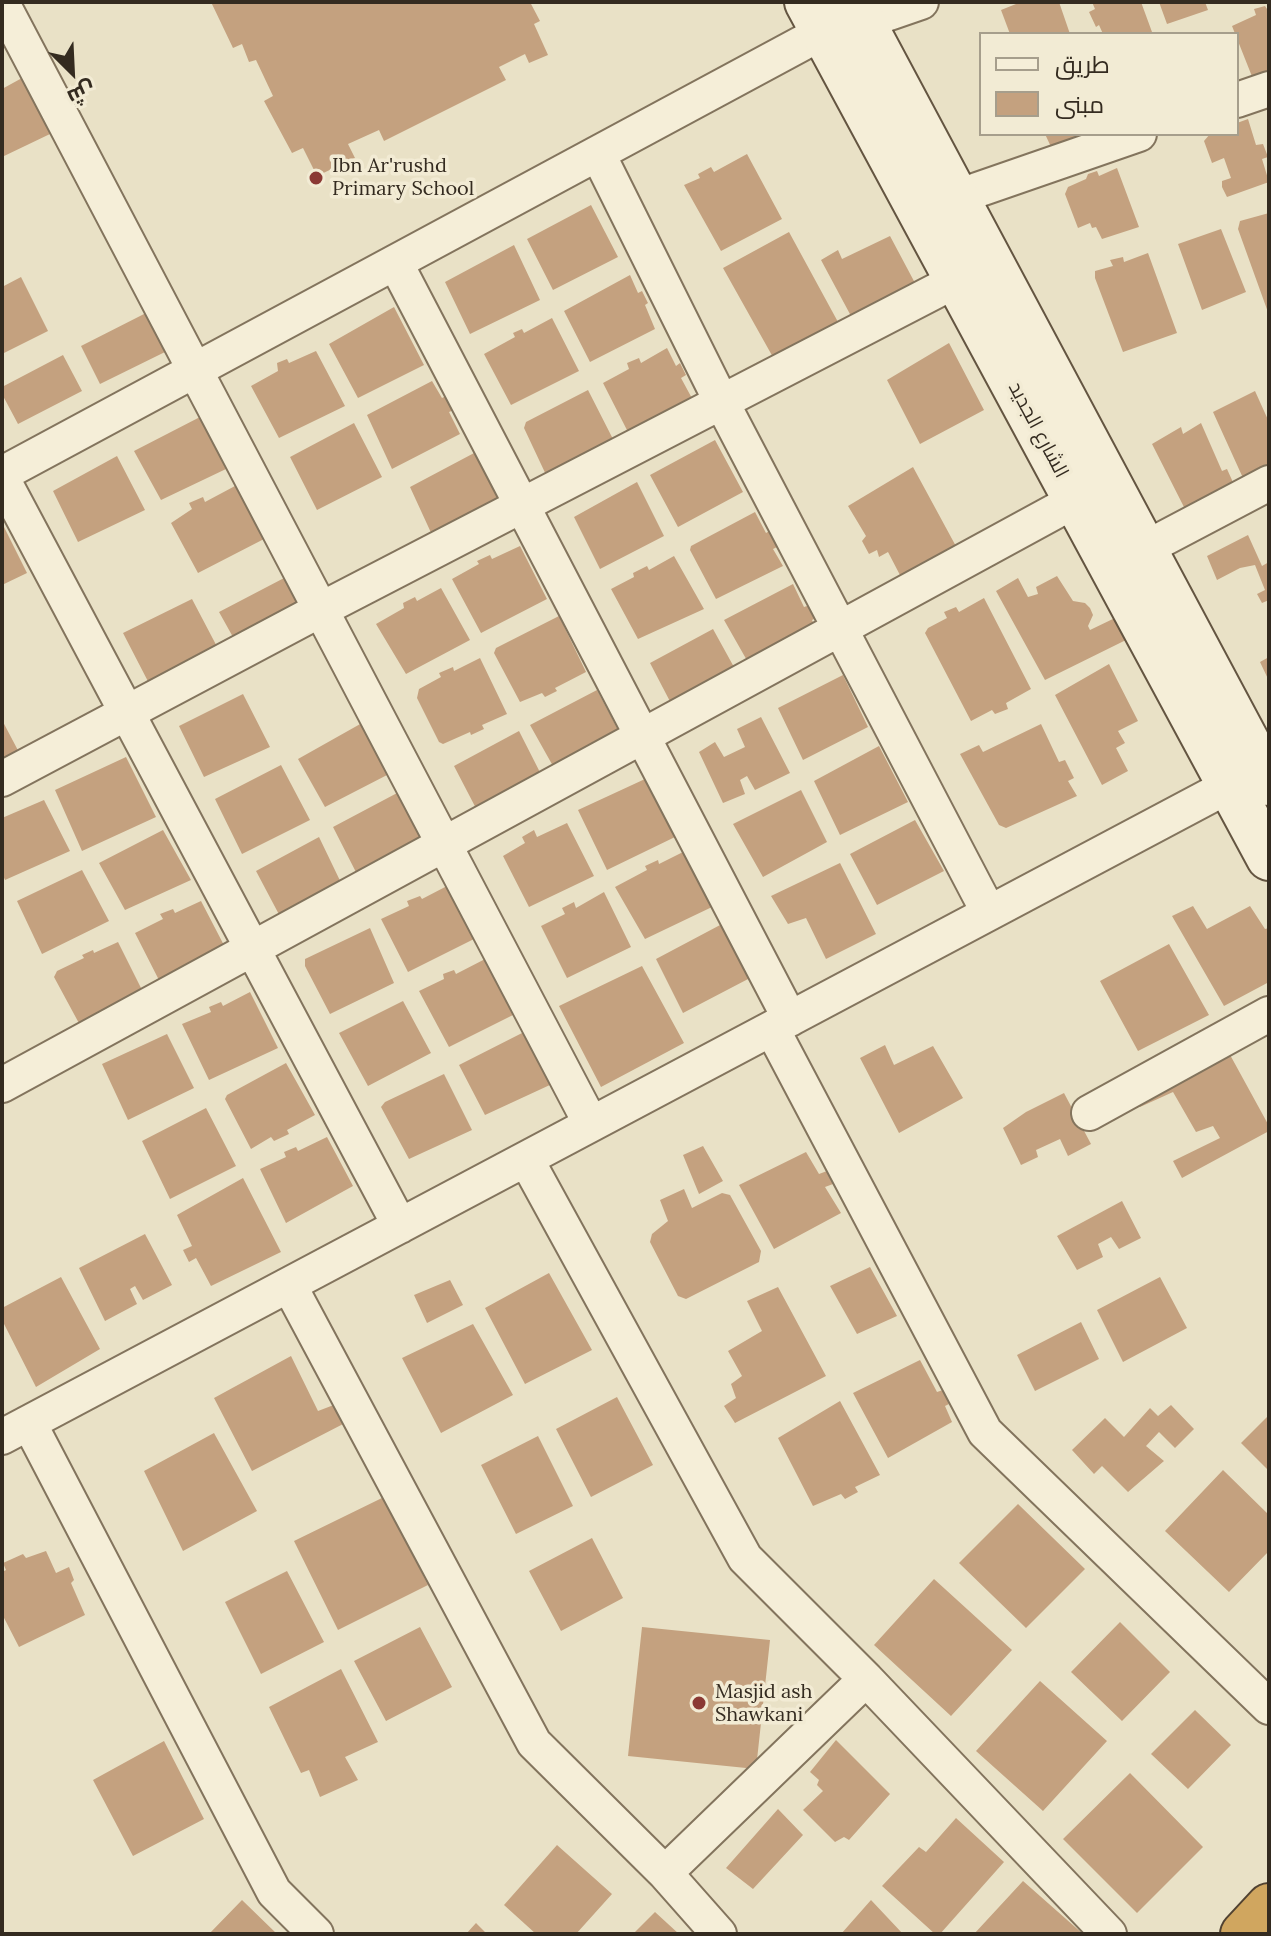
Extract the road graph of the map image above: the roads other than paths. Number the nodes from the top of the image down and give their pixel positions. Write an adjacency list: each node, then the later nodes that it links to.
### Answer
1 (921, 2): 3 (street)
2 (2, 3): 11 (street)
3 (836, 14): 7 (street); 8 (street, الشارع الجديد); 10 (street, الشارع الجديد)
4 (1269, 89): 5 (street)
5 (1239, 99)
6 (1133, 136): 8 (street)
7 (598, 154): 9 (street); 12 (street)
8 (957, 197): 17 (street, الشارع الجديد)
9 (396, 264): 11 (street); 16 (street)
10 (957, 280): 12 (street); 15 (street, الشارع الجديد)
11 (195, 371): 13 (street); 18 (street)
12 (722, 403): 16 (street); 19 (street)
13 (2, 476): 20 (street)
14 (1269, 483): 17 (street)
15 (1076, 500): 19 (street); 22 (street, الشارع الجديد)
16 (520, 506): 18 (street); 21 (street)
17 (1144, 549): 22 (street, الشارع الجديد)
18 (320, 610): 20 (street); 24 (street)
19 (840, 628): 21 (street); 26 (street)
20 (126, 713): 23 (street); 27 (street)
21 (642, 736): 24 (street); 29 (street)
22 (1257, 775): 25 (street, الشارع الجديد); 26 (street)
23 (2, 779)
24 (443, 845): 27 (street); 32 (street)
25 (1269, 858)
26 (989, 913): 29 (street)
27 (252, 949): 30 (street); 34 (street)
28 (1269, 1014): 31 (street)
29 (781, 1024): 32 (street); 38 (street)
30 (2, 1085)
31 (1089, 1113)
32 (591, 1124): 33 (street)
33 (526, 1159): 34 (street); 37 (street)
34 (400, 1226): 35 (street)
35 (289, 1285): 36 (street); 39 (street)
36 (16, 1430): 41 (street)
37 (866, 1679): 39 (street); 43 (street)
38 (1269, 1707)
39 (665, 1873): 42 (street)
40 (1269, 1906): 44 (highway)
41 (316, 1934)
42 (719, 1934)
43 (1109, 1934)
44 (1243, 1934)

